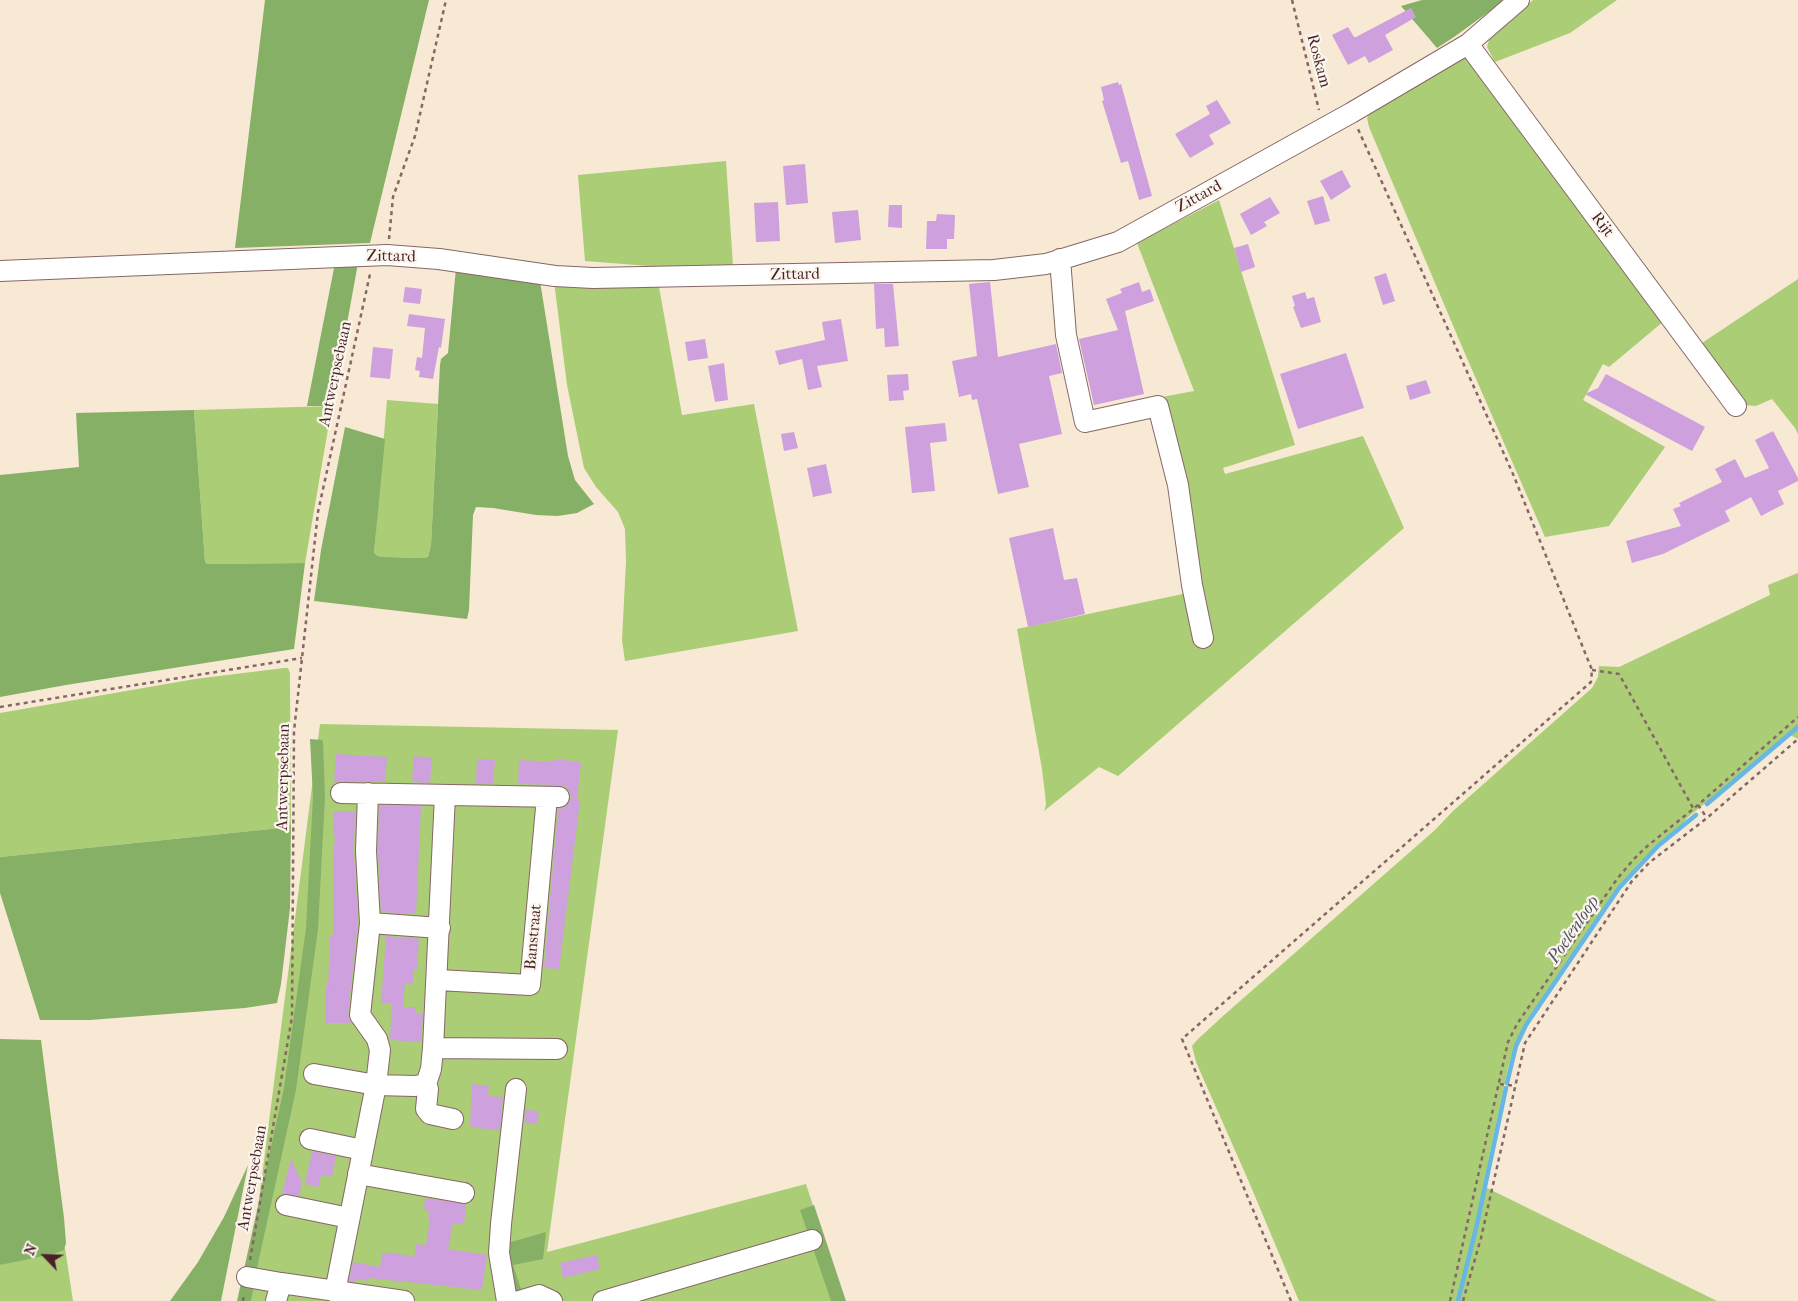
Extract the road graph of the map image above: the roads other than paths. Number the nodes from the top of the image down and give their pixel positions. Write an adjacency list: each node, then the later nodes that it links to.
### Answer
1 (1519, 0): 2 (street, Zittard)
2 (1468, 44): 3 (street, Zittard); 5 (street, Rijt)
3 (1060, 259): 4 (street, Zittard); 6 (street)
4 (0, 271)
5 (1736, 406)
6 (1203, 638)
7 (342, 793): 8 (street, Banstraat)
8 (368, 793): 9 (street, Banstraat); 10 (street)
9 (445, 795): 11 (street); 12 (street, Banstraat)
10 (370, 923): 11 (street); 17 (street)
11 (440, 928): 12 (street)
12 (438, 980): 13 (street)
13 (433, 1048): 14 (street); 16 (street)
14 (557, 1049)
15 (314, 1074): 17 (street)
16 (426, 1084): 17 (street); 19 (street)
17 (376, 1085): 21 (street)
18 (516, 1089): 31 (street)
19 (453, 1119)
20 (310, 1139): 21 (street)
21 (363, 1150): 22 (street)
22 (358, 1174): 23 (street); 25 (street)
23 (464, 1193)
24 (286, 1205): 25 (street)
25 (350, 1218): 29 (street)
26 (812, 1240): 34 (street)
27 (247, 1277): 28 (street)
28 (279, 1292): 29 (street)
29 (335, 1292): 30 (street)
30 (404, 1301)
31 (507, 1301)
32 (519, 1301): 33 (street)
33 (552, 1301)
34 (603, 1301)

